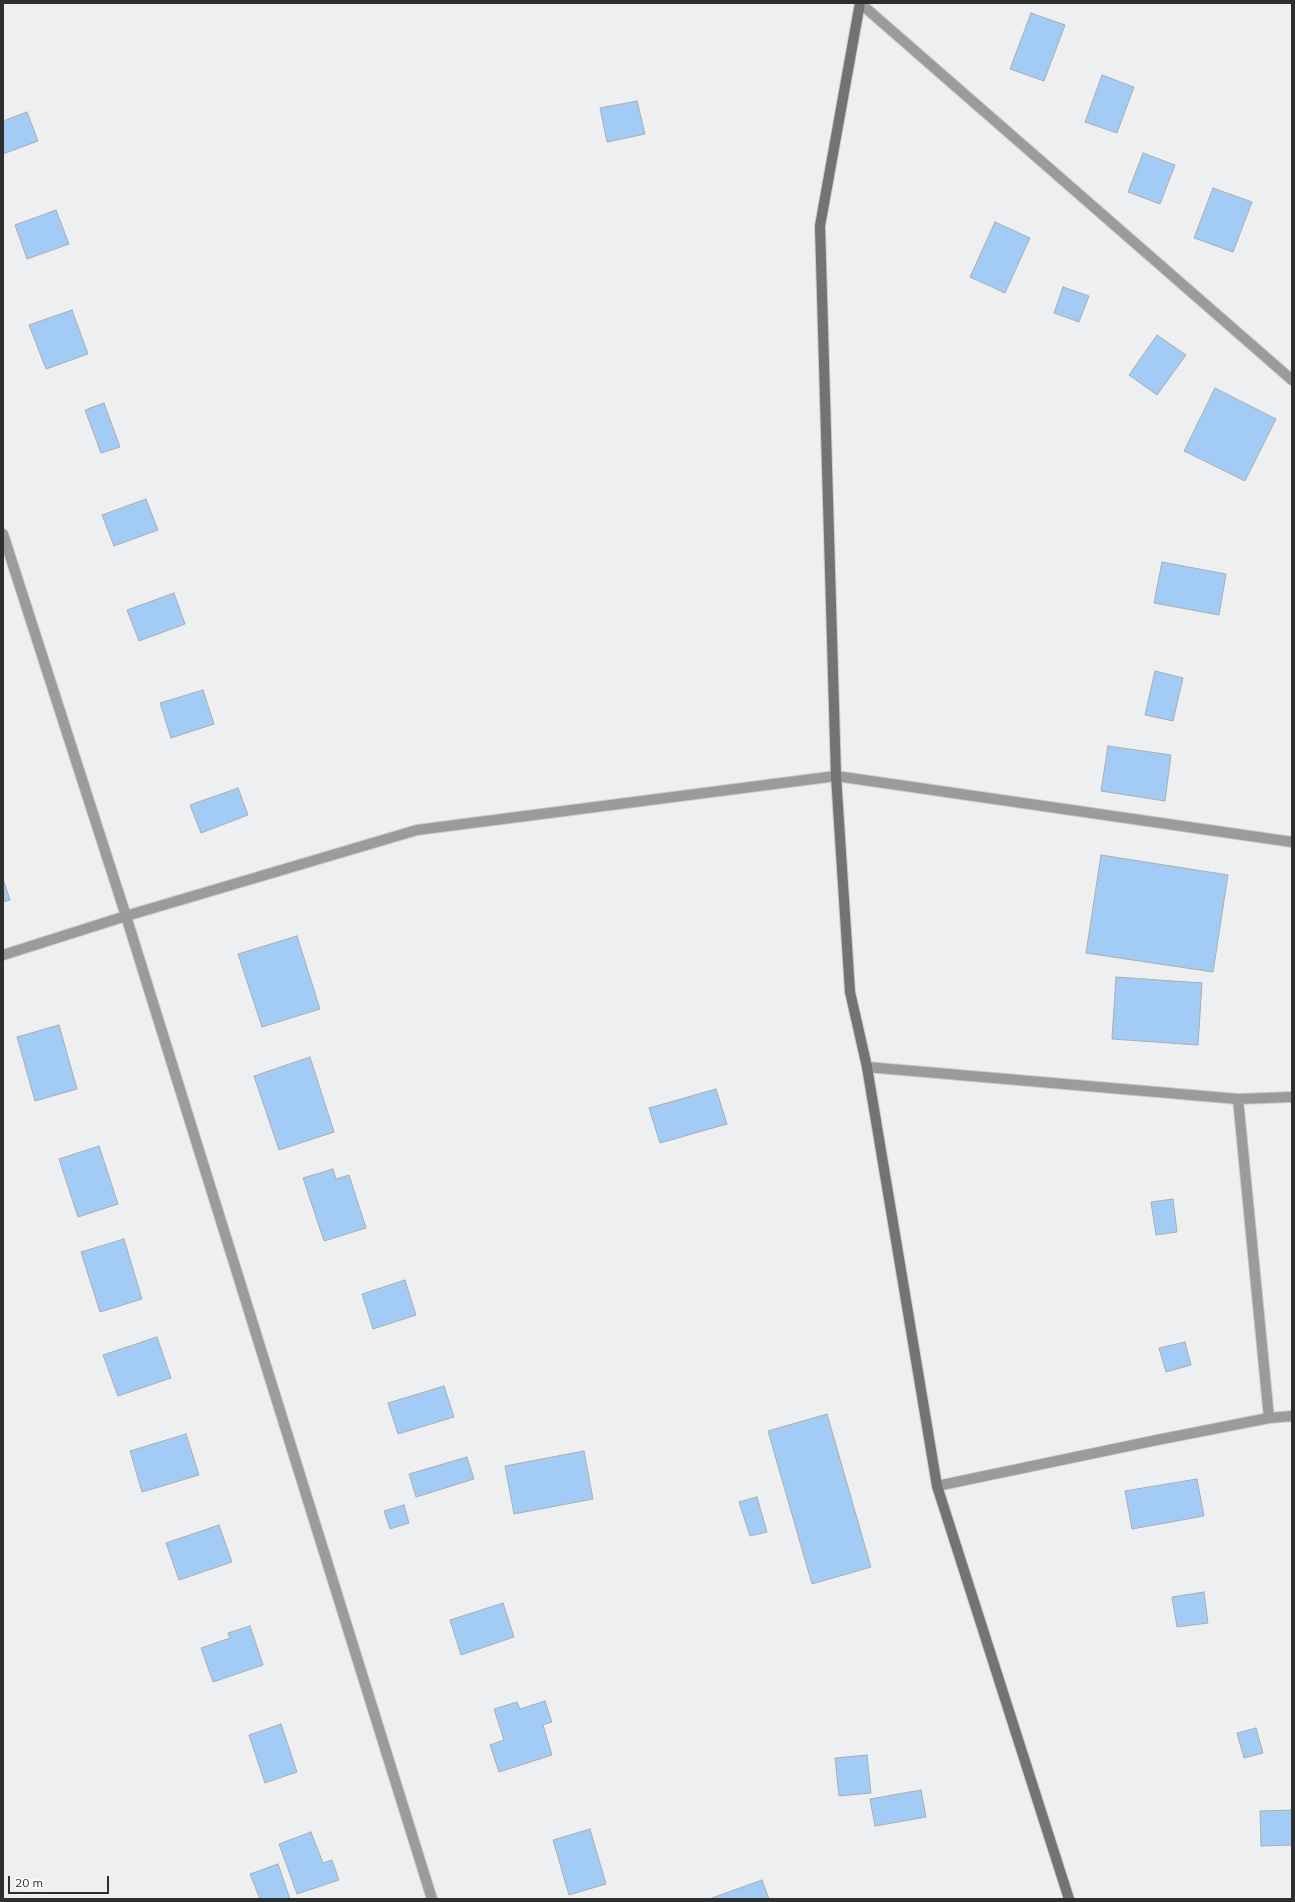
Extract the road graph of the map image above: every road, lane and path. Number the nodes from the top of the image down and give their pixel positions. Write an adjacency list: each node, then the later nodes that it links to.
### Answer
1 (860, 3): 2 (street); 4 (street)
2 (1292, 380)
3 (3, 534): 6 (street)
4 (836, 776): 5 (street); 6 (street); 8 (street)
5 (1292, 842)
6 (126, 916): 7 (street); 14 (street)
7 (3, 955)
8 (867, 1067): 10 (street); 13 (street)
9 (1292, 1097): 10 (street)
10 (1238, 1099): 12 (street)
11 (1292, 1416): 12 (street)
12 (1270, 1418): 13 (street)
13 (937, 1486): 15 (street)
14 (432, 1899)
15 (1069, 1899)

